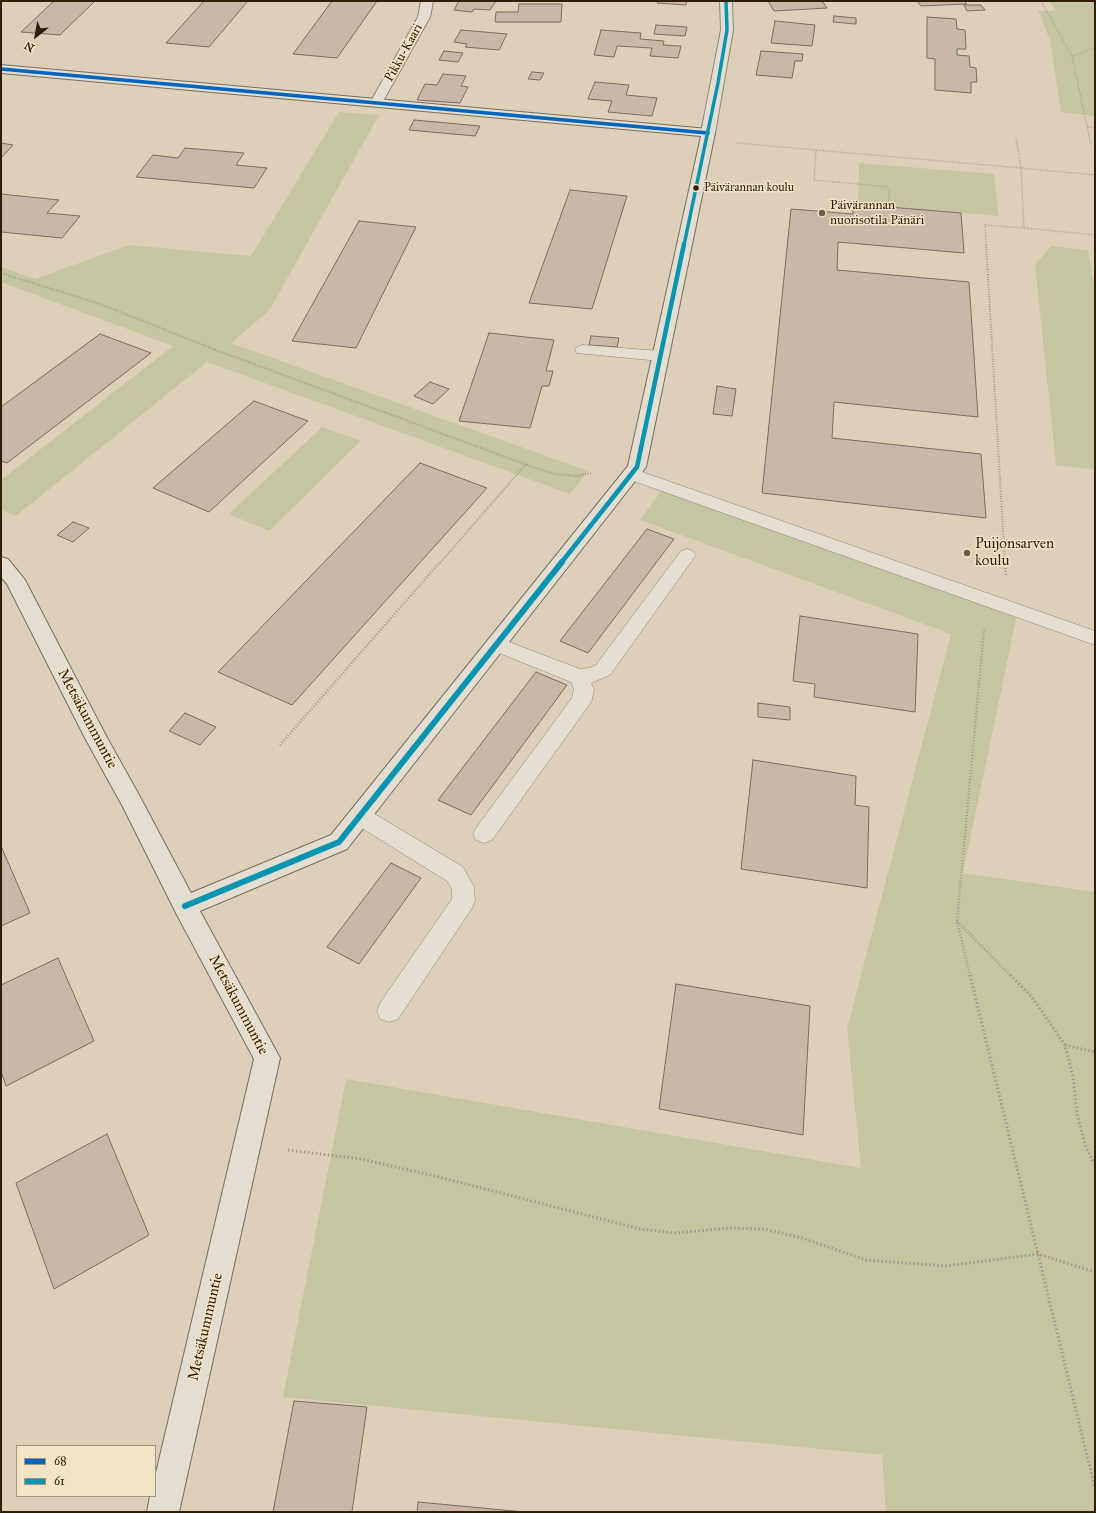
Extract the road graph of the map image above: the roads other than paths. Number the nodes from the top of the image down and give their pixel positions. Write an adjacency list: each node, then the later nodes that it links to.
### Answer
1 (427, 1): 4 (street, Pikku-Kaari)
2 (726, 1): 5 (street)
3 (1, 69): 4 (street)
4 (376, 103): 5 (street)
5 (708, 133): 7 (street)
6 (583, 350): 7 (lane)
7 (660, 356): 8 (street)
8 (634, 471): 11 (lane); 12 (street)
9 (686, 555): 13 (lane)
10 (1, 564): 16 (street, Metsäkummuntie)
11 (1095, 638)
12 (496, 644): 13 (lane); 14 (street)
13 (579, 677): 15 (lane)
14 (360, 816): 16 (street); 17 (lane)
15 (484, 834)
16 (185, 906): 18 (street, Metsäkummuntie)
17 (389, 1010)
18 (163, 1512)

